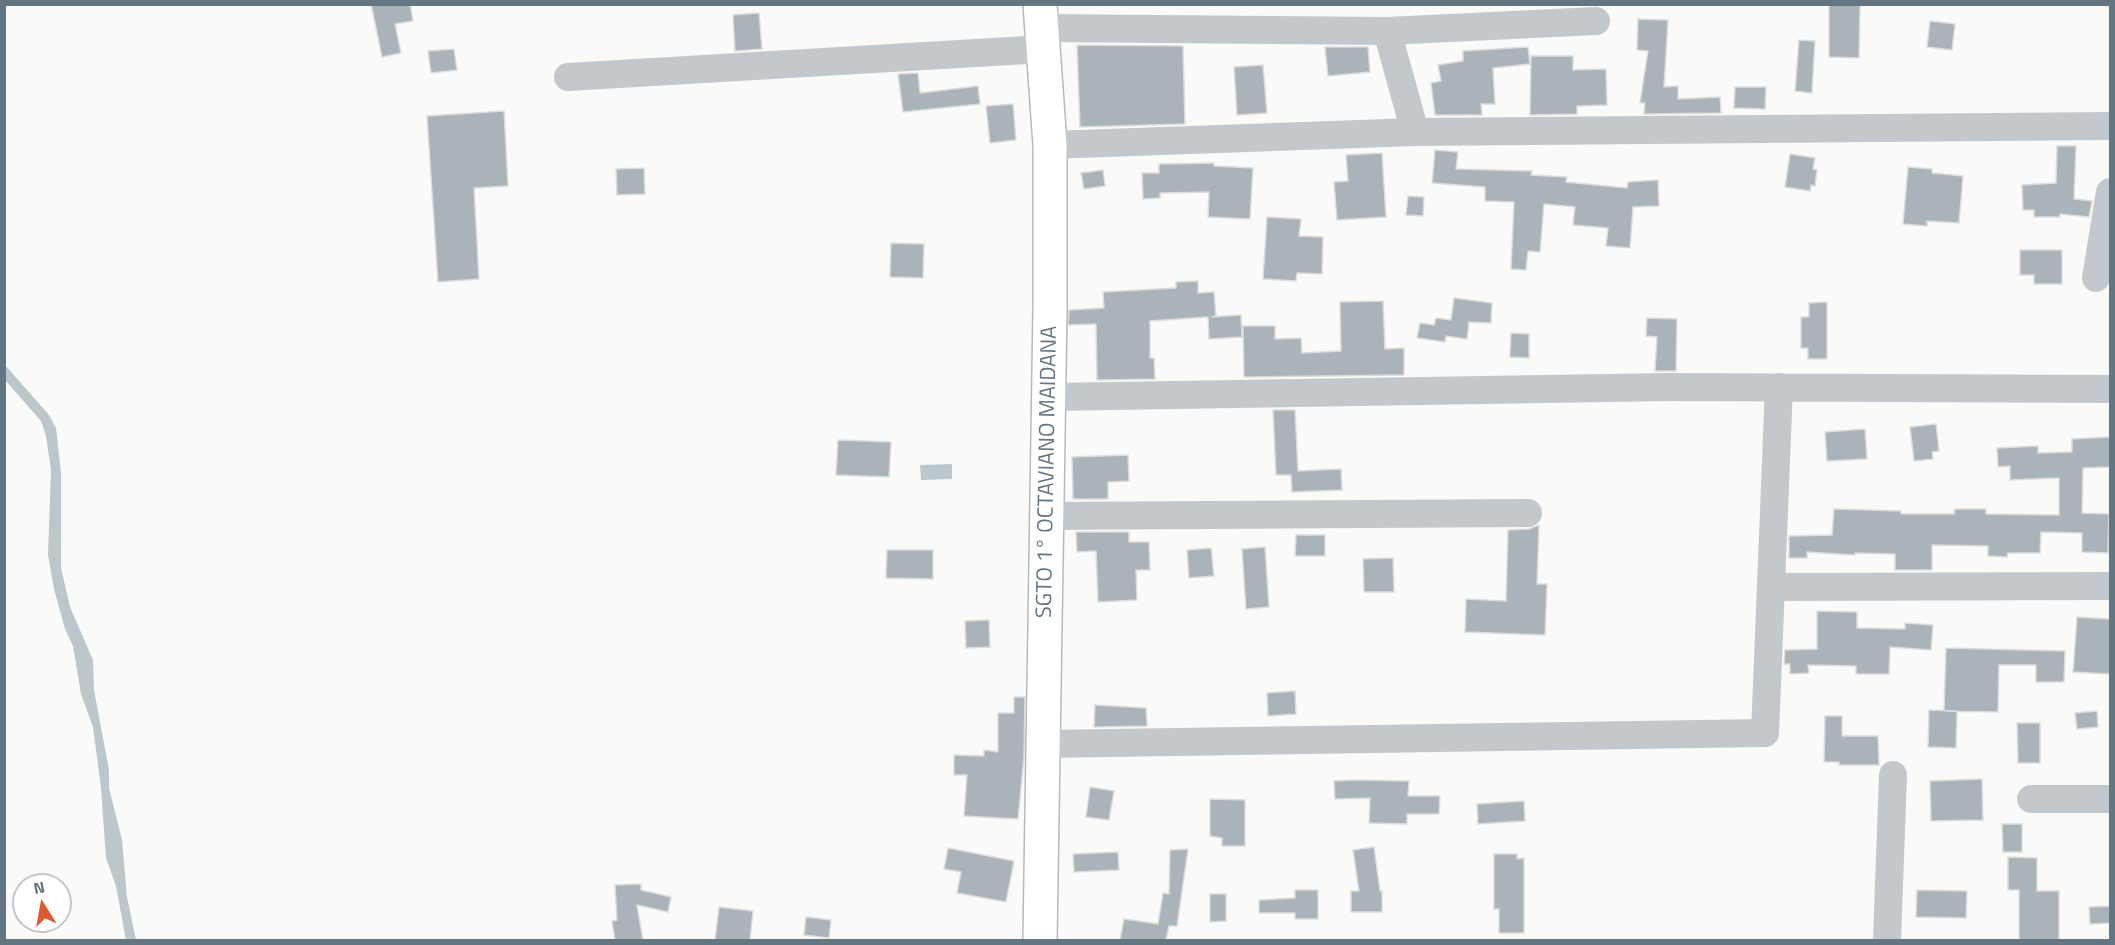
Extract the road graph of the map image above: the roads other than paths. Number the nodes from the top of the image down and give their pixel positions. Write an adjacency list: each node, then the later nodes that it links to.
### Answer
1 (1596, 21): 3 (street)
2 (1042, 27): 3 (street); 4 (street); 7 (main road, SGTO 1° OCTAVIANO MAIDANA)
3 (1387, 31): 6 (street)
4 (568, 77)
5 (2110, 126): 6 (street)
6 (1415, 132): 7 (street)
7 (1050, 145): 12 (main road, SGTO 1° OCTAVIANO MAIDANA)
8 (2110, 192): 9 (street)
9 (2096, 278)
10 (1779, 387): 11 (street); 12 (street); 15 (street)
11 (2110, 389)
12 (1050, 397): 14 (main road, SGTO 1° OCTAVIANO MAIDANA)
13 (1528, 513): 14 (street)
14 (1048, 516): 17 (main road, SGTO 1° OCTAVIANO MAIDANA)
15 (1771, 586): 16 (street); 17 (street)
16 (2110, 586)
17 (1044, 744): 21 (main road, SGTO 1° OCTAVIANO MAIDANA)
18 (1893, 775): 22 (street)
19 (2031, 799): 20 (street)
20 (2110, 799)
21 (1040, 940)
22 (1887, 940)

